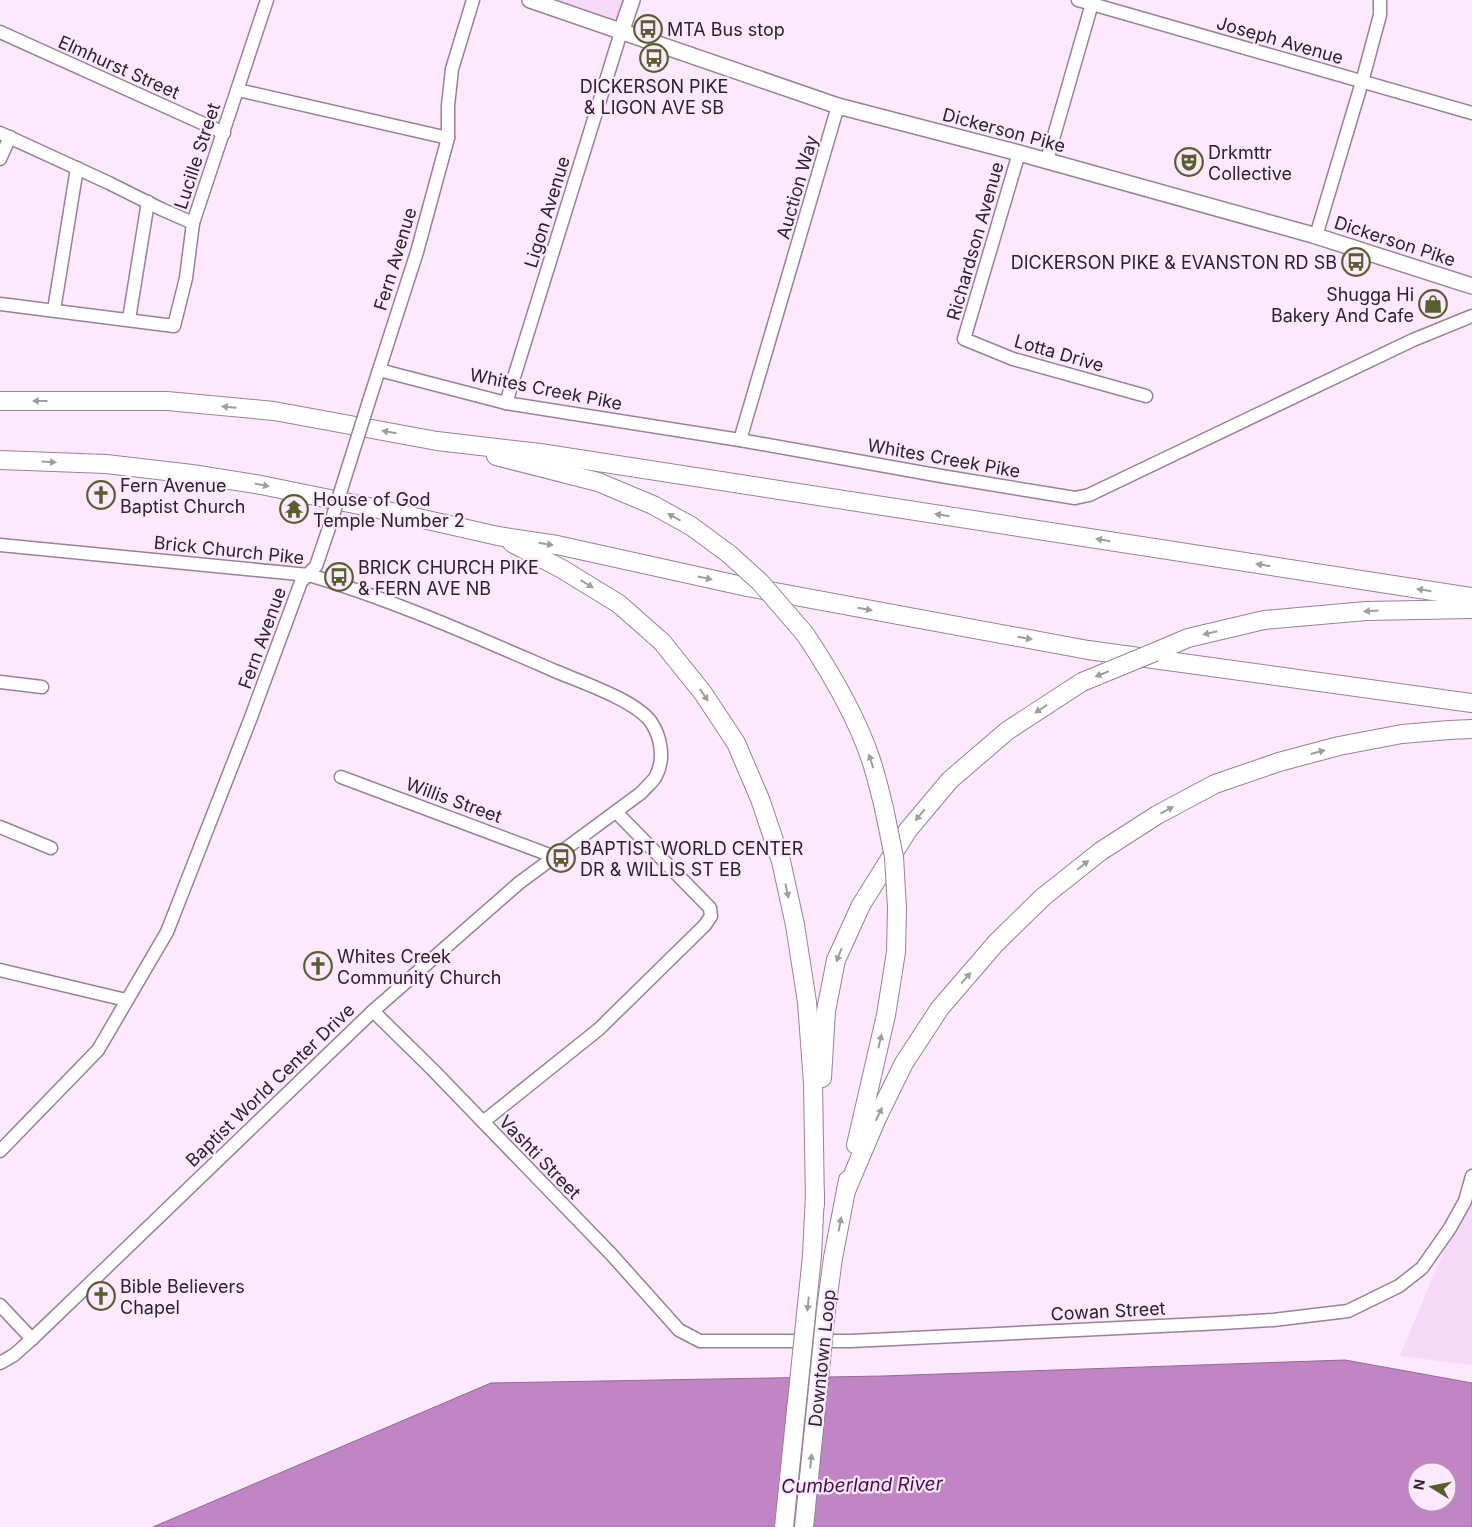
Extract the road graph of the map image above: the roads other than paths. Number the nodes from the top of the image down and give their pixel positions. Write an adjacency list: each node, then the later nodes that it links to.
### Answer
1 (267, 0): 11 (street, Lucille Street)
2 (473, 0): 16 (street, Fern Avenue)
3 (530, 0): 9 (main road, Dickerson Pike)
4 (632, 0): 9 (main road)
5 (1078, 0): 7 (street, Joseph Avenue)
6 (1380, 0): 10 (street)
7 (1093, 2): 10 (street, Joseph Avenue); 19 (street)
8 (0, 32): 14 (street, Elmhurst Street)
9 (621, 32): 12 (main road, Dickerson Pike); 33 (street, Ligon Avenue)
10 (1362, 82): 13 (street, Joseph Avenue); 23 (street)
11 (238, 90): 14 (street, Lucille Street); 16 (street)
12 (838, 106): 17 (main road, Dickerson Pike); 34 (street, Auction Way)
13 (1472, 113)
14 (224, 133): 22 (street, Lucille Street)
15 (5, 135): 18 (street); 20 (street)
16 (448, 138): 30 (street, Fern Avenue)
17 (1019, 153): 19 (main road, Dickerson Pike); 29 (street, Richardson Avenue)
18 (0, 159)
19 (1047, 160): 23 (main road, Dickerson Pike)
20 (77, 168): 21 (street); 26 (street)
21 (148, 202): 22 (street); 28 (street)
22 (194, 223): 28 (street, Lucille Street)
23 (1316, 236): 24 (main road, Dickerson Pike)
24 (1472, 286)
25 (0, 304): 26 (street)
26 (54, 310): 28 (street)
27 (1472, 316): 34 (street, Whites Creek Pike)
28 (129, 319)
29 (964, 339): 31 (street, Lotta Drive)
30 (379, 370): 33 (street, Whites Creek Pike); 39 (street, Fern Avenue, bridge)
31 (1146, 396)
32 (0, 401): 35 (highway, one-way to 32)
33 (506, 403): 34 (street, Whites Creek Pike)
34 (740, 440)
35 (438, 441): 40 (highway, one-way to 35); 58 (highway, one-way to 35, bridge)
36 (0, 460): 37 (highway, one-way to 37)
37 (498, 536): 44 (highway, one-way to 44); 59 (highway, one-way to 59)
38 (0, 545): 39 (street, Brick Church Pike)
39 (309, 574): 46 (street, Brick Church Pike); 53 (street, Fern Avenue)
40 (1472, 597)
41 (1472, 608): 59 (highway, one-way to 59, bridge)
42 (0, 682): 43 (street)
43 (42, 686)
44 (1472, 703)
45 (1472, 729): 58 (highway, one-way to 45)
46 (658, 733): 48 (street, Baptist World Center Drive)
47 (341, 777): 51 (street, Willis Street)
48 (616, 812): 51 (street, Baptist World Center Drive); 55 (street)
49 (0, 827): 50 (street)
50 (51, 848)
51 (555, 857): 54 (street, Baptist World Center Drive)
52 (0, 970): 53 (street)
53 (126, 1000): 56 (street, Fern Avenue)
54 (373, 1011): 55 (street, Vashti Street); 62 (street, Baptist World Center Drive)
55 (483, 1122): 61 (street, Vashti Street)
56 (0, 1152)
57 (1472, 1176): 61 (street, Cowan Street)
58 (846, 1191): 65 (highway, Downtown Loop, one-way to 58, bridge)
59 (815, 1205): 64 (highway, Downtown Loop, one-way to 64, bridge)
60 (0, 1305): 62 (street)
61 (679, 1330)
62 (32, 1339): 63 (street, Baptist World Center Drive)
63 (0, 1363)
64 (784, 1527)
65 (804, 1527)

